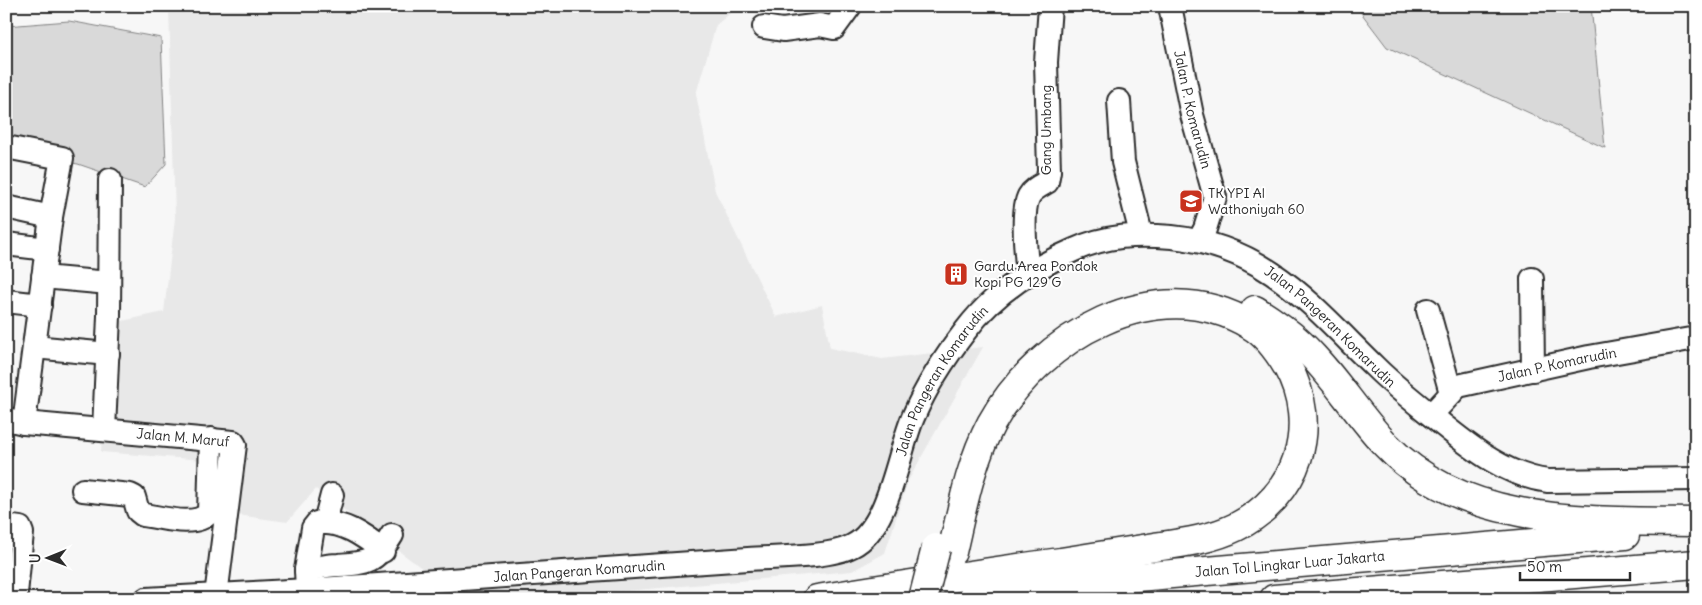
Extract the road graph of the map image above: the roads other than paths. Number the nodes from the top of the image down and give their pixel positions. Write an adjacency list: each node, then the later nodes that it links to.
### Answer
1 (850, 6): 4 (street)
2 (1050, 6): 14 (street, Gang Umbang)
3 (1170, 6): 11 (street, Jalan P. Komarudin)
4 (764, 27)
5 (1119, 101): 10 (street)
6 (6, 147): 9 (street)
7 (110, 180): 17 (street)
8 (6, 207): 9 (street)
9 (51, 217): 13 (street)
10 (1141, 234): 11 (street, Jalan Pangeran Komarudin); 14 (street, Jalan Pangeran Komarudin)
11 (1199, 240): 26 (street, Jalan Pangeran Komarudin)
12 (6, 244): 13 (street)
13 (47, 249): 15 (street)
14 (1028, 274): 41 (street, Jalan Pangeran Komarudin)
15 (43, 277): 17 (street); 19 (street)
16 (1532, 279): 24 (street)
17 (109, 283): 23 (street)
18 (6, 301): 19 (street)
19 (40, 306): 22 (street)
20 (1428, 310): 25 (street)
21 (1696, 338): 24 (street, Jalan P. Komarudin)
22 (34, 347): 23 (street); 27 (street)
23 (108, 354): 28 (street)
24 (1532, 370): 25 (street, Jalan P. Komarudin)
25 (1451, 393): 26 (street, Jalan P. Komarudin)
26 (1431, 415): 30 (street, Jalan Pangeran Komarudin)
27 (11, 420): 28 (street, Jalan M. Maruf)
28 (104, 430): 29 (street, Jalan M. Maruf)
29 (211, 439): 31 (street); 42 (street, Jalan M. Maruf)
30 (1696, 479)
31 (83, 490)
32 (339, 498): 34 (street)
33 (1696, 522): 37 (highway)
34 (335, 525): 39 (street); 39 (street); 41 (street)
35 (6, 526): 44 (street)
36 (1696, 528): 46 (highway, Jalan Tol Lingkar Luar Jakarta)
37 (944, 550): 45 (highway); 47 (highway, bridge); 48 (highway)
38 (1696, 564): 40 (highway)
39 (335, 565): 41 (street)
40 (1569, 576): 49 (highway); 50 (highway)
41 (307, 580): 42 (street, Jalan Pangeran Komarudin)
42 (216, 596): 43 (street, Jalan Pangeran Komarudin)
43 (165, 598)
44 (12, 599)
45 (817, 599)
46 (884, 599)
47 (923, 599)
48 (941, 599)
49 (1274, 599)
50 (1420, 599)

